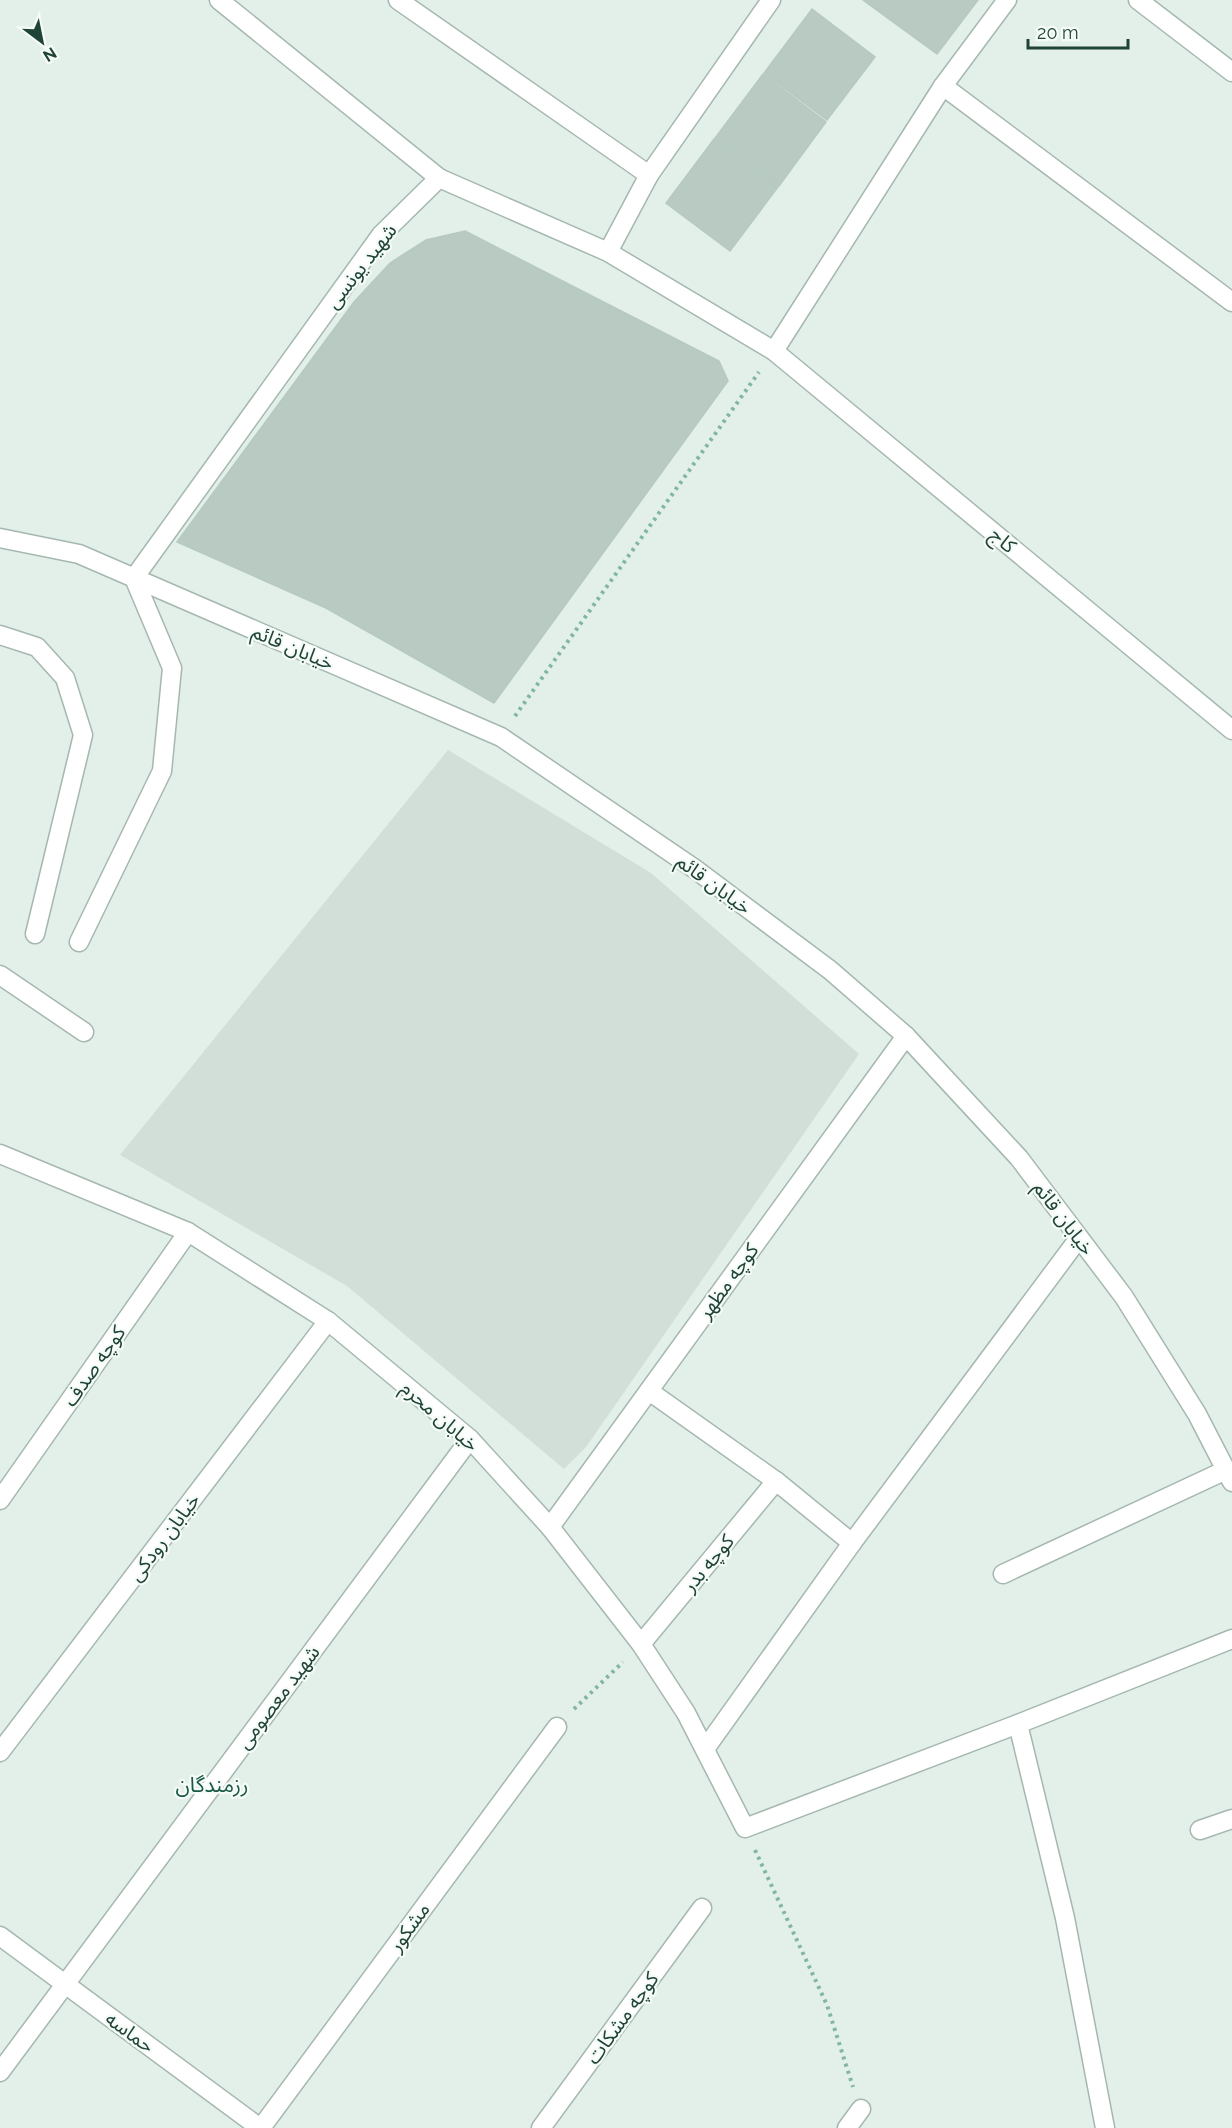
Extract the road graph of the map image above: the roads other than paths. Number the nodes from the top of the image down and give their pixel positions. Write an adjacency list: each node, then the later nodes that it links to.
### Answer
1 (219, 0): 9 (street)
2 (398, 0): 8 (street)
3 (771, 0): 8 (street)
4 (1007, 0): 7 (street)
5 (1138, 0): 6 (street)
6 (1232, 72)
7 (943, 86): 11 (street); 12 (street)
8 (649, 175): 10 (street)
9 (439, 178): 10 (street); 14 (street, شهید یونسی)
10 (608, 252): 12 (street)
11 (1232, 302)
12 (774, 351): 16 (street, کاج)
13 (0, 538): 14 (street, خیابان قائم)
14 (134, 578): 18 (street); 21 (street, خیابان قائم)
15 (0, 635): 17 (street)
16 (1232, 730)
17 (35, 934)
18 (79, 942)
19 (0, 975): 20 (street)
20 (84, 1032)
21 (906, 1036): 24 (street, خیابان قائم); 26 (street, کوچه مظهر)
22 (0, 1154): 23 (street, خیابان محرم)
23 (188, 1232): 25 (street, خیابان محرم); 30 (street, کوچه صدف)
24 (1079, 1238): 28 (street, خیابان قائم); 32 (street)
25 (328, 1321): 27 (street, خیابان محرم); 39 (street, خیابان رودکی)
26 (649, 1391): 29 (street); 31 (street, کوچه مظهر)
27 (470, 1439): 31 (street, خیابان محرم); 44 (street, شهید معصومی)
28 (1229, 1476): 33 (street)
29 (776, 1481): 32 (street); 35 (street, کوچه بدر)
30 (0, 1500)
31 (550, 1527): 35 (street, خیابان محرم)
32 (852, 1543): 38 (street)
33 (1003, 1574)
34 (1232, 1639): 36 (street)
35 (641, 1644): 38 (street, خیابان محرم)
36 (1018, 1724): 38 (street, خیابان محرم); 50 (street)
37 (557, 1727): 46 (street, مشکور)
38 (705, 1749)
39 (0, 1752)
40 (1232, 1819): 41 (street)
41 (1200, 1830)
42 (702, 1908): 47 (street, کوچه مشکات)
43 (0, 1936): 44 (street, حماسه)
44 (65, 1984): 45 (street, شهید معصومی); 46 (street, حماسه)
45 (0, 2072)
46 (261, 2128)
47 (541, 2128)
48 (847, 2128): 49 (street)
49 (867, 2128)
50 (1105, 2128)

